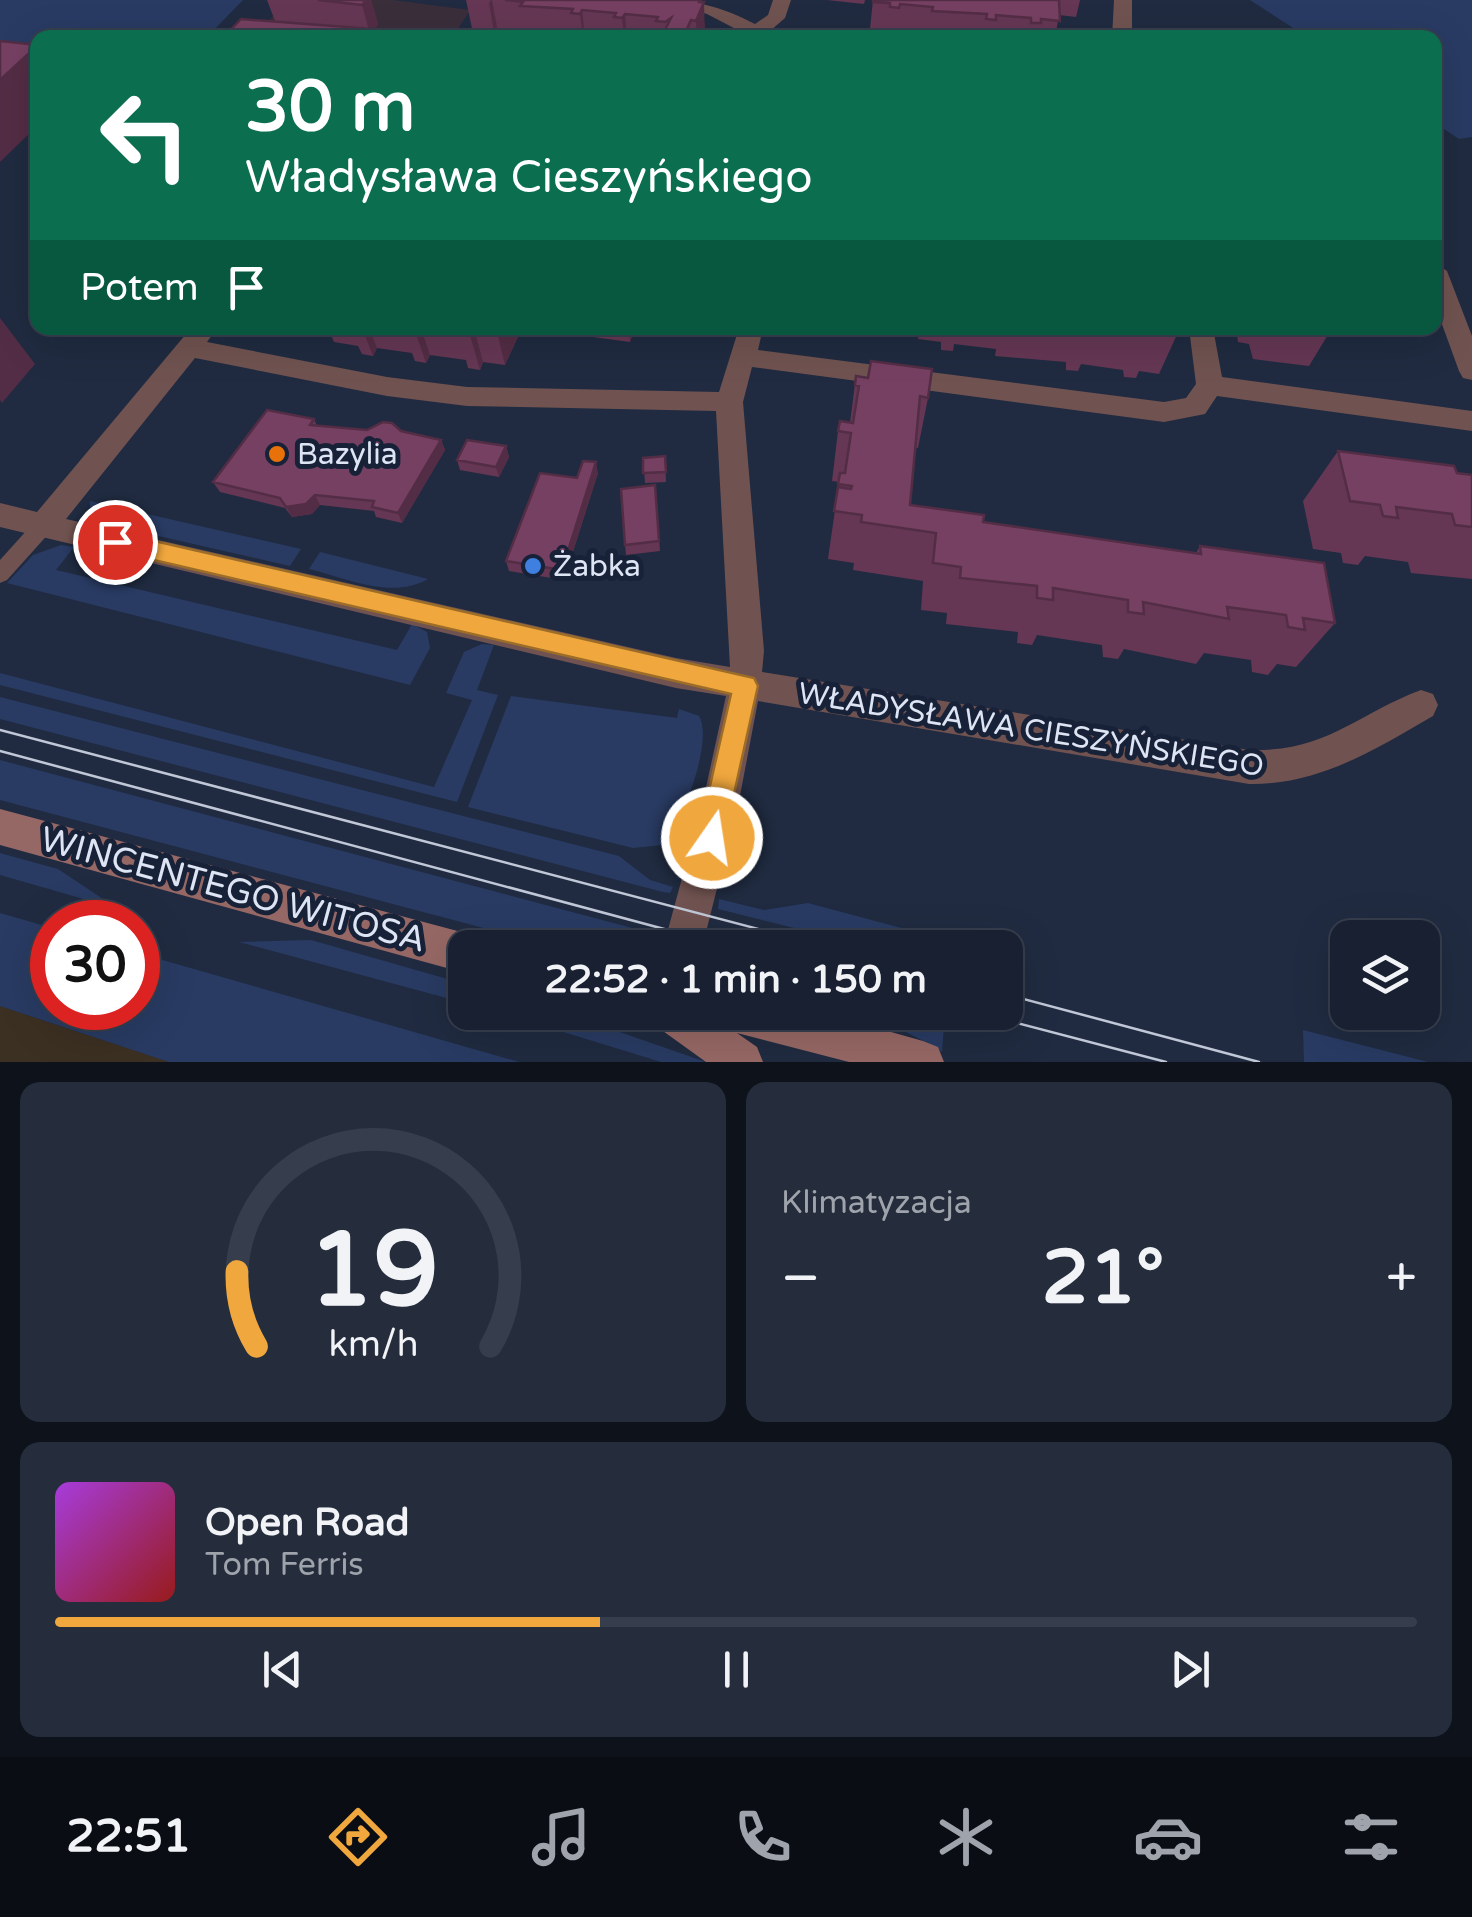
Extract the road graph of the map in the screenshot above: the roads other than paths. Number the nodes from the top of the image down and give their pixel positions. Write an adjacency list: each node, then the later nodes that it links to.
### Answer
1 (669, 0): 4 (street)
2 (782, 0): 5 (street)
3 (1123, 0): 6 (street)
4 (756, 30)
5 (767, 30)
6 (1122, 30)
7 (1442, 289): 12 (street)
8 (749, 335): 11 (street)
9 (1202, 335): 13 (street)
10 (197, 338): 14 (street); 17 (street)
11 (743, 357): 13 (street); 14 (street)
12 (1472, 371)
13 (1210, 386): 15 (street)
14 (729, 402): 19 (street)
15 (1472, 421)
16 (0, 515): 17 (street, WŁADYSŁAWA CIESZYŃSKIEGO)
17 (44, 525): 18 (lane); 19 (street, WŁADYSŁAWA CIESZYŃSKIEGO)
18 (0, 574)
19 (745, 686): 20 (street, WŁADYSŁAWA CIESZYŃSKIEGO); 22 (street)
20 (1422, 705)
21 (0, 827): 23 (street, WINCENTEGO WITOSA)
22 (687, 930)
23 (448, 948)
24 (696, 1030): 26 (street)
25 (809, 1030): 27 (street)
26 (742, 1062)
27 (923, 1062)

